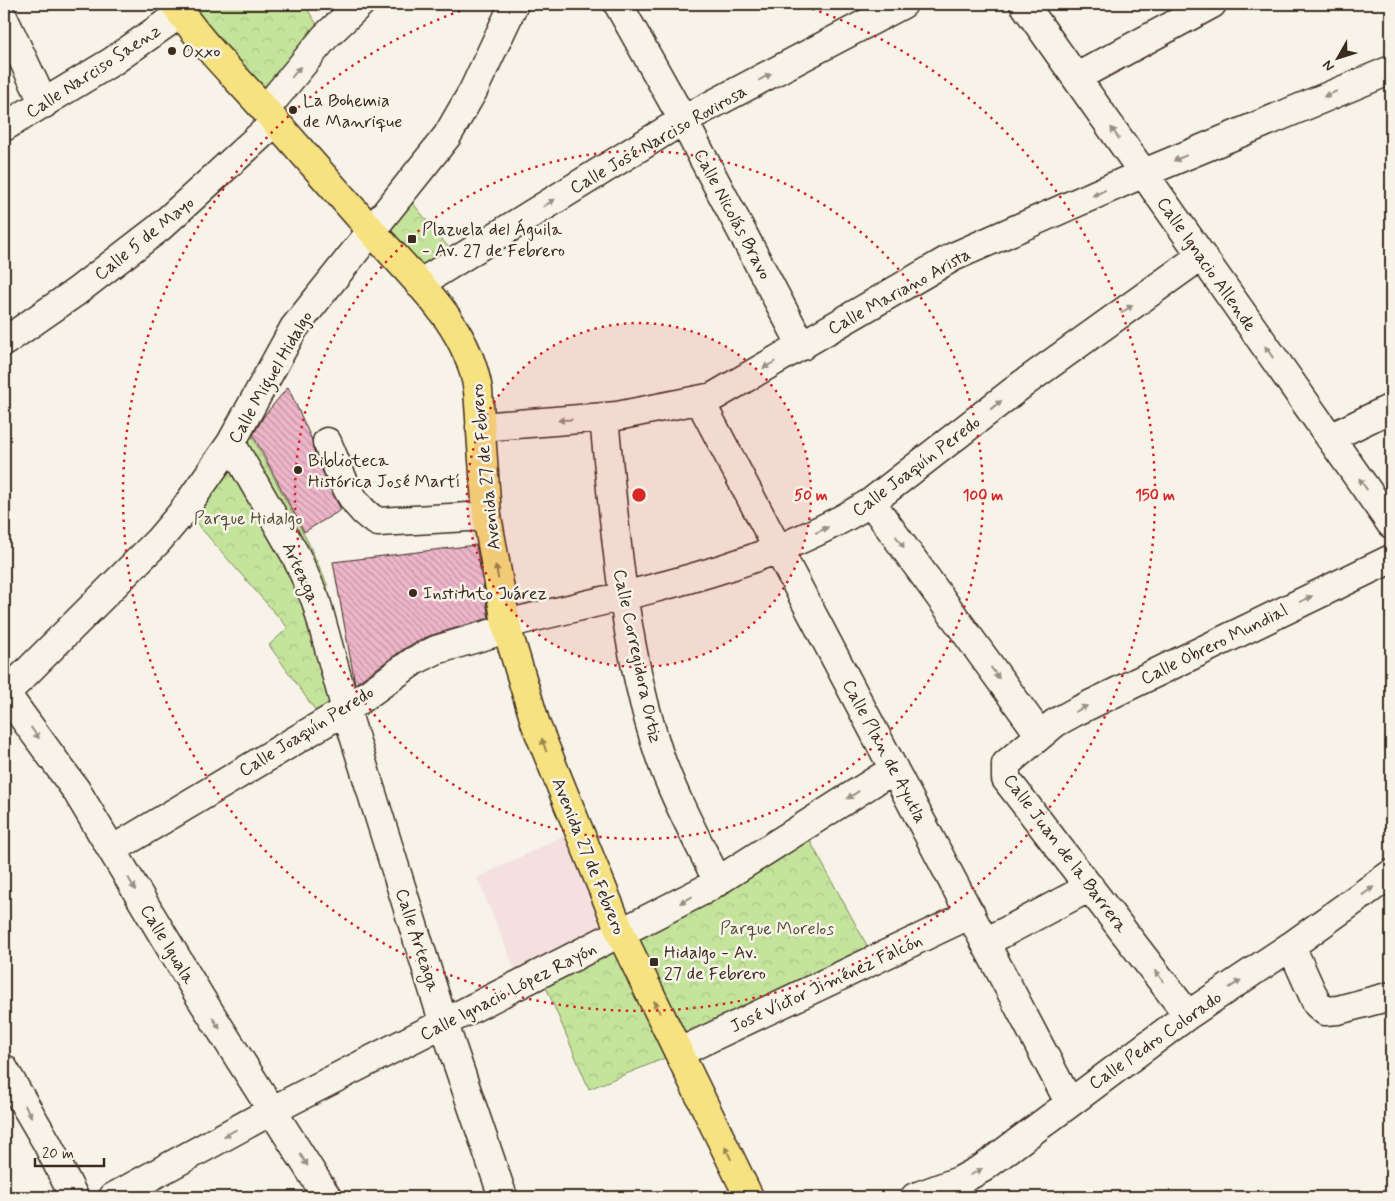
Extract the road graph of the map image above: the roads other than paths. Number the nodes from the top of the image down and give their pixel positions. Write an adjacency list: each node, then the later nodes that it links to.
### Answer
1 (360, 4): 12 (street, Calle 5 de Mayo, one-way to 1)
2 (514, 4): 16 (street, Calle Miguel Hidalgo)
3 (618, 4): 13 (street, Calle Nicolás Bravo)
4 (903, 4): 13 (street, Calle José Narciso Rovirosa, one-way to 4)
5 (1024, 4): 10 (street, Calle Ignacio Allende)
6 (1212, 4): 10 (street)
7 (178, 8): 11 (street, Calle Narciso Saenz); 12 (main road, Avenida 27 de Febrero)
8 (4, 19): 11 (street)
9 (1391, 70): 15 (street, Calle Mariano Arista, one-way to 15)
10 (1077, 77): 15 (street, Calle Ignacio Allende, one-way to 10)
11 (44, 104): 14 (street, Calle Narciso Saenz)
12 (270, 116): 16 (main road, Avenida 27 de Febrero); 19 (street, Calle 5 de Mayo)
13 (683, 120): 18 (street, Calle José Narciso Rovirosa, one-way to 13); 20 (street, Calle Nicolás Bravo)
14 (4, 127)
15 (1144, 173): 17 (street, Calle Ignacio Allende); 20 (street, Calle Mariano Arista, one-way to 20)
16 (371, 230): 18 (main road, Avenida 27 de Febrero); 27 (street, Calle Miguel Hidalgo)
17 (1201, 256): 25 (street, Calle Ignacio Allende, one-way to 17); 28 (street, Calle Joaquín Peredo, one-way to 17)
18 (419, 284): 24 (main road, Avenida 27 de Febrero)
19 (4, 342)
20 (802, 346): 21 (street, Calle Mariano Arista, one-way to 21)
21 (700, 401): 23 (street, Calle Mariano Arista); 31 (street, Calle Plan de Ayutla)
22 (1391, 408): 25 (street)
23 (604, 418): 24 (street, Calle Mariano Arista, one-way to 24); 33 (street, Calle Corregidora Ortiz)
24 (480, 427): 29 (main road, Avenida 27 de Febrero)
25 (1330, 438): 30 (street, Calle Ignacio Allende, one-way to 25)
26 (327, 442): 29 (street)
27 (231, 443): 35 (street, Calle Miguel Hidalgo); 36 (street, Arteaga)
28 (871, 502): 31 (street, Calle Joaquín Peredo, one-way to 28); 37 (street, one-way to 37)
29 (487, 516): 34 (main road, Avenida 27 de Febrero, one-way to 29)
30 (1391, 524)
31 (777, 549): 33 (street, Calle Joaquín Peredo); 38 (street, Calle Plan de Ayutla)
32 (1391, 559): 37 (street, Calle Obrero Mundial, one-way to 32)
33 (624, 595): 34 (street, Calle Joaquín Peredo); 41 (street, Calle Corregidora Ortiz)
34 (507, 626): 36 (street, Calle Joaquín Peredo); 44 (main road, Avenida 27 de Febrero, one-way to 34)
35 (5, 695): 39 (street, Calle Iguala, one-way to 39)
36 (346, 710): 39 (street, Calle Joaquín Peredo); 49 (street, Calle Arteaga)
37 (1040, 735): 42 (street, Calle Juan de la Barrera)
38 (894, 769): 41 (street, Calle Ignacio López Rayón, one-way to 41); 43 (street, Calle Plan de Ayutla)
39 (112, 850): 53 (street, Calle Iguala, one-way to 53)
40 (1391, 874): 46 (street, Calle Pedro Colorado, one-way to 40)
41 (718, 882): 44 (street, Calle Ignacio López Rayón, one-way to 44)
42 (1090, 887): 45 (street); 48 (street, Calle Juan de la Barrera, one-way to 42)
43 (971, 914): 45 (street, Calle Plan de Ayutla); 50 (street, José Víctor Jiménez Falcón)
44 (621, 934): 49 (street, Calle Ignacio López Rayón); 50 (main road, Avenida 27 de Febrero, one-way to 44)
45 (986, 942): 52 (street, Calle Plan de Ayutla)
46 (1291, 946): 47 (street); 48 (street, Calle Pedro Colorado, one-way to 46)
47 (1391, 996)
48 (1188, 1015): 52 (street, Calle Pedro Colorado)
49 (444, 1024): 53 (street, Calle Ignacio López Rayón); 58 (street, Calle Arteaga)
50 (680, 1052): 59 (main road, Avenida 27 de Febrero, one-way to 50)
51 (4, 1069): 55 (street, one-way to 55)
52 (1069, 1102): 54 (street, Calle Pedro Colorado, one-way to 52)
53 (273, 1110): 56 (street, Calle Ignacio López Rayón, one-way to 56); 57 (street, Calle Iguala, one-way to 57)
54 (948, 1191): 60 (street, Calle Pedro Colorado)
55 (74, 1197)
56 (113, 1197)
57 (327, 1197)
58 (503, 1197)
59 (749, 1197)
60 (915, 1197)

